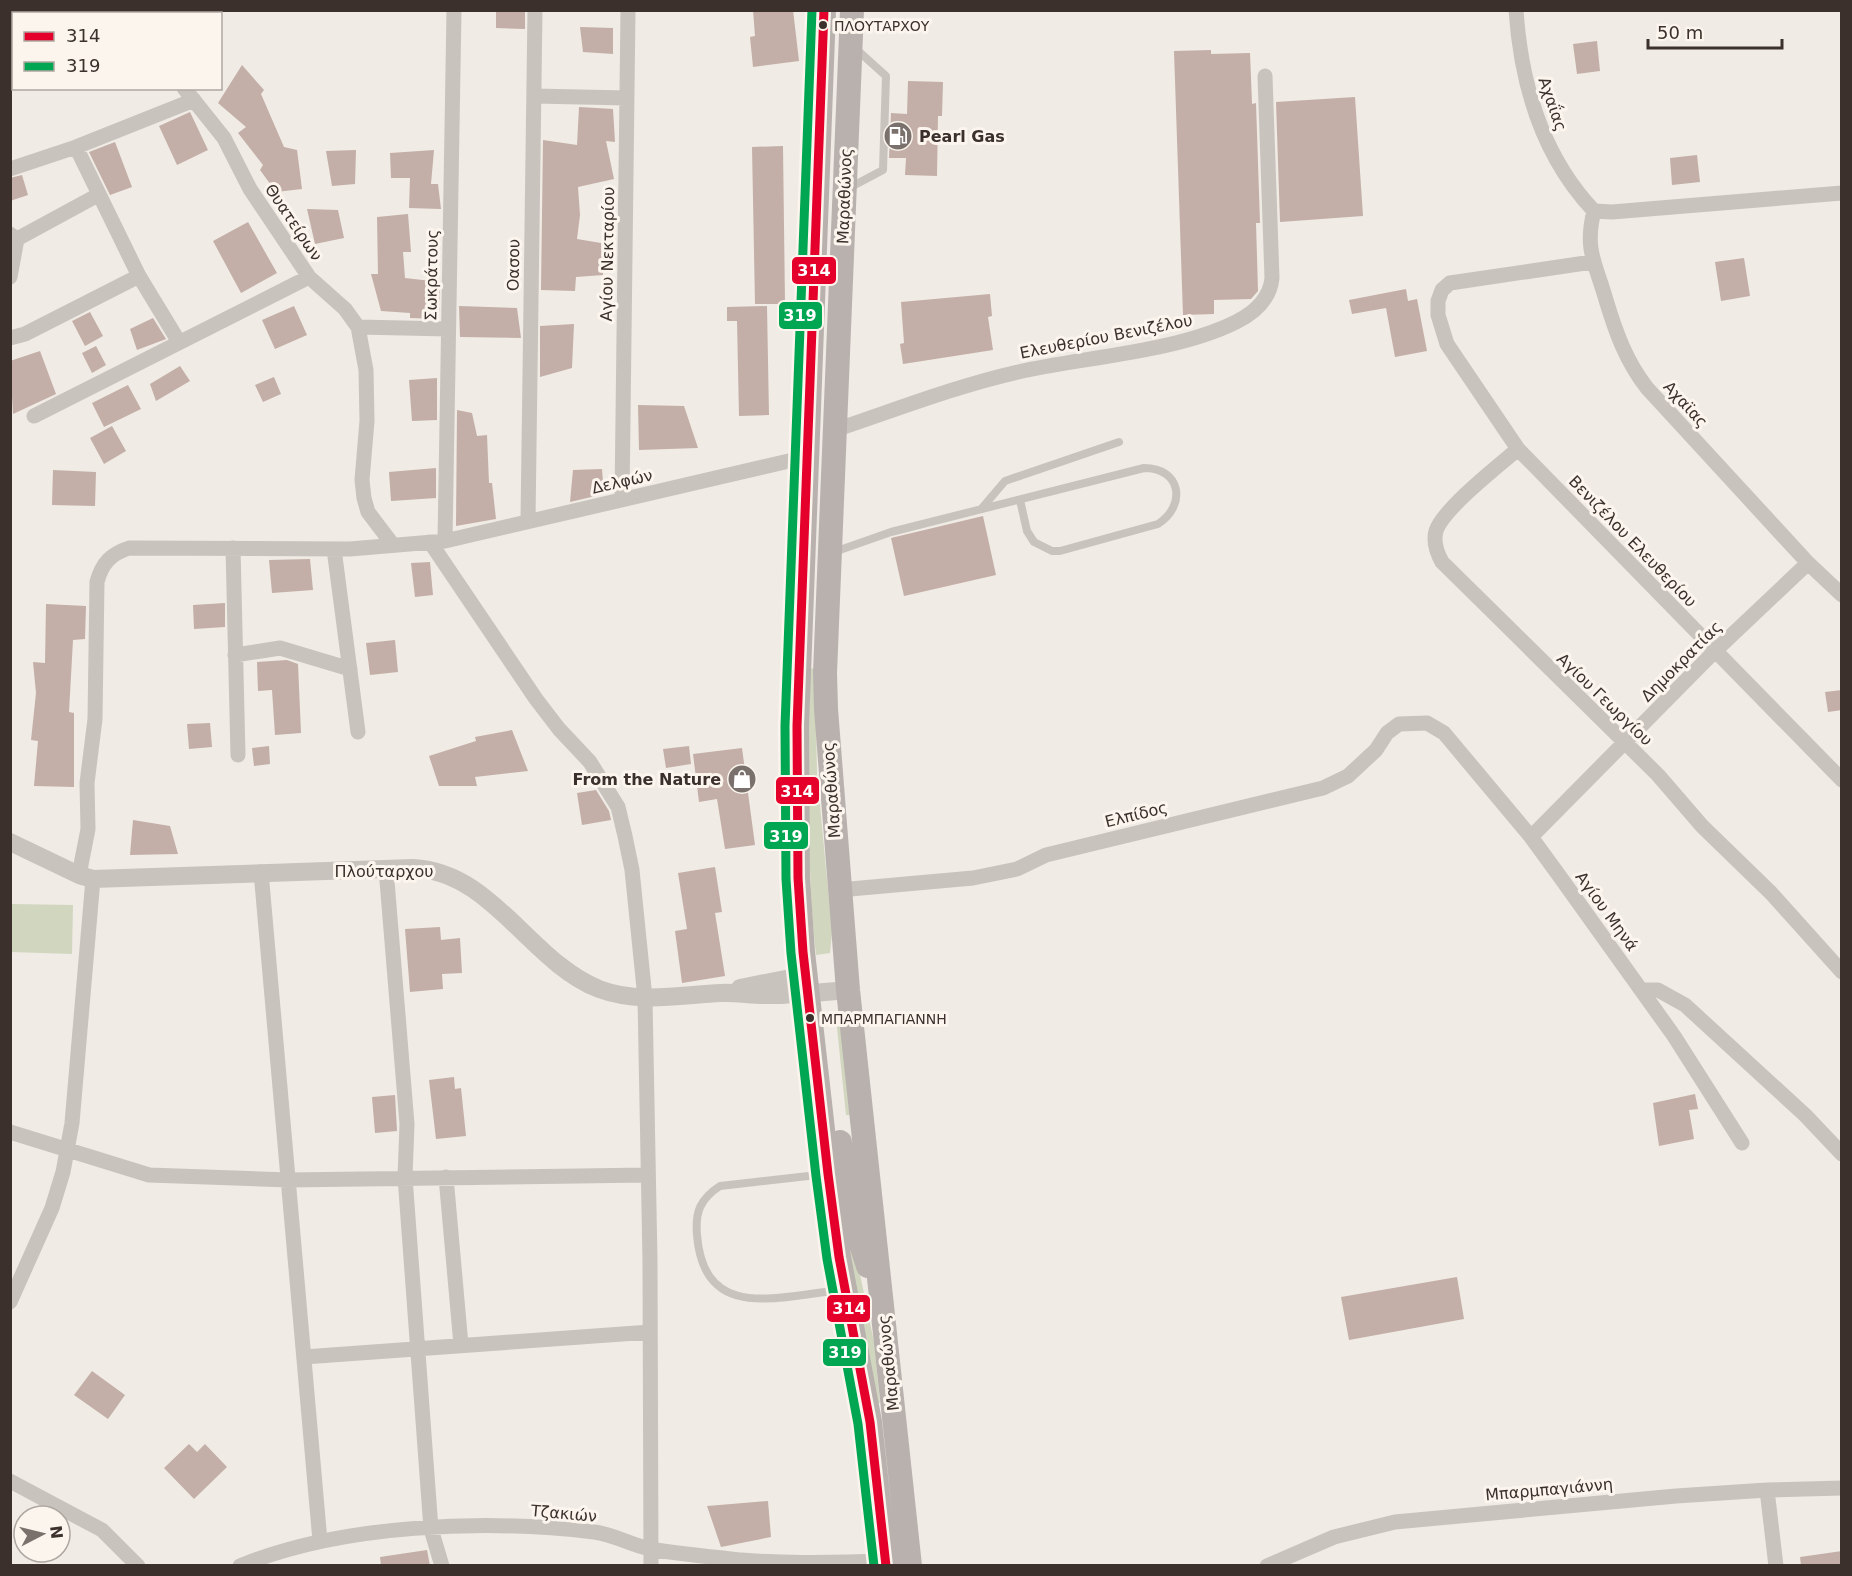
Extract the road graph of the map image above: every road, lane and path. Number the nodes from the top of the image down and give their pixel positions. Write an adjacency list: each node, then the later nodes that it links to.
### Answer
1 (454, 10): 24 (street, Σωκράτους)
2 (535, 10): 10 (street, Οασου)
3 (628, 10): 11 (street, Αγίου Νεκταρίου)
4 (824, 10): 31 (main road, Μαραθώνος)
5 (852, 10): 7 (main road, Μαραθώνος)
6 (1516, 10): 17 (street, Αχαΐας)
7 (850, 44): 14 (main road, Μαραθώνος); 14 (lane)
8 (1264, 76): 28 (street, Ελευθερίου Βενιζέλου)
9 (189, 94): 12 (street); 22 (street, Θυατείρων)
10 (534, 96): 11 (street); 35 (street, Οασου)
11 (627, 98): 32 (street, Αγίου Νεκταρίου)
12 (76, 147): 13 (street); 16 (street)
13 (10, 169)
14 (845, 190): 28 (main road, Μαραθώνος)
15 (1842, 193): 17 (street)
16 (98, 195): 18 (street); 20 (street)
17 (1594, 211): 19 (street, Αχαϊας)
18 (13, 238): 21 (street)
19 (1592, 262): 30 (street, Βενιζέλου Ελευθερίου); 41 (street, Αχαϊας)
20 (139, 276): 25 (street); 26 (street)
21 (10, 277)
22 (309, 277): 23 (street, Θυατείρων); 26 (street)
23 (358, 327): 24 (street); 37 (street)
24 (448, 328): 36 (street, Σωκράτους)
25 (10, 338)
26 (178, 342): 27 (street)
27 (34, 416)
28 (835, 430): 40 (main road, Μαραθώνος)
29 (1119, 442): 34 (lane)
30 (1518, 449): 43 (street, Βενιζέλου Ελευθερίου); 48 (street, Αγίου Γεωργίου)
31 (806, 457): 32 (street, Δελφών); 58 (main road, Μαραθώνος)
32 (622, 499): 35 (street, Δελφών)
33 (1020, 500): 33 (lane); 34 (lane)
34 (982, 508): 40 (lane)
35 (528, 520): 36 (street, Δελφών)
36 (438, 542): 37 (street, Δελφών); 61 (street)
37 (393, 545): 39 (street, Δελφών)
38 (233, 548): 39 (street, Δελφών); 44 (street); 55 (street, Δελφών)
39 (334, 549): 45 (street)
40 (830, 554): 56 (main road, Μαραθώνος)
41 (1808, 563): 42 (street, Αχαϊας); 43 (street, Δημοκρατίας)
42 (1842, 595)
43 (1715, 651): 48 (street, Δημοκρατίας); 50 (street, Βενιζέλου Ελευθερίου)
44 (235, 656): 45 (street); 49 (street)
45 (350, 669): 47 (street)
46 (1419, 722): 51 (street, Αγίου Μηνά); 56 (street, Ελπίδος)
47 (358, 732)
48 (1624, 744): 51 (street, Δημοκρατίας); 57 (street, Αγίου Γεωργίου)
49 (238, 755)
50 (1842, 780)
51 (1531, 837): 60 (street, Αγίου Μηνά)
52 (10, 842): 55 (street, Πλούταρχου)
53 (386, 869): 54 (street, Πλούταρχου); 61 (street, Πλούταρχου); 69 (street)
54 (261, 872): 55 (street, Πλούταρχου); 70 (street)
55 (86, 877): 64 (street, Δελφών)
56 (839, 890): 59 (main road, Μαραθώνος)
57 (1842, 972)
58 (813, 987): 59 (street, Πλούταρχου); 61 (street, Πλούταρχου); 66 (main road, Μαραθώνος); 72 (main road)
59 (848, 990): 72 (main road, Μαραθώνος)
60 (1642, 990): 63 (street, Αγίου Μηνά); 65 (street)
61 (645, 998): 67 (street)
62 (10, 1132): 64 (street)
63 (1742, 1143)
64 (67, 1150): 70 (street); 73 (street, Δελφών)
65 (1842, 1154)
66 (828, 1174): 71 (main road, Μαραθώνος); 71 (lane)
67 (648, 1175): 68 (street); 74 (street)
68 (446, 1176): 69 (street); 75 (street)
69 (405, 1177): 70 (street); 76 (street)
70 (288, 1180): 77 (street)
71 (845, 1290): 84 (main road, Μαραθώνος)
72 (882, 1301): 89 (main road, Μαραθώνος)
73 (10, 1302)
74 (650, 1332): 75 (street); 83 (street)
75 (461, 1345): 76 (street)
76 (418, 1348): 77 (street); 81 (street)
77 (304, 1357): 82 (street)
78 (10, 1480): 85 (street)
79 (1842, 1488): 80 (street, Μπαρμπαγιάννη)
80 (1767, 1490): 90 (street, Μπαρμπαγιάννη); 91 (street)
81 (431, 1529): 82 (street, Τζακιών); 83 (street, Τζακιών); 87 (street)
82 (320, 1541): 86 (street, Τζακιών)
83 (650, 1548): 84 (street, Τζακιών); 88 (street)
84 (886, 1563)
85 (138, 1566)
86 (240, 1566)
87 (442, 1566)
88 (651, 1566)
89 (910, 1566)
90 (1267, 1566)
91 (1776, 1566)

